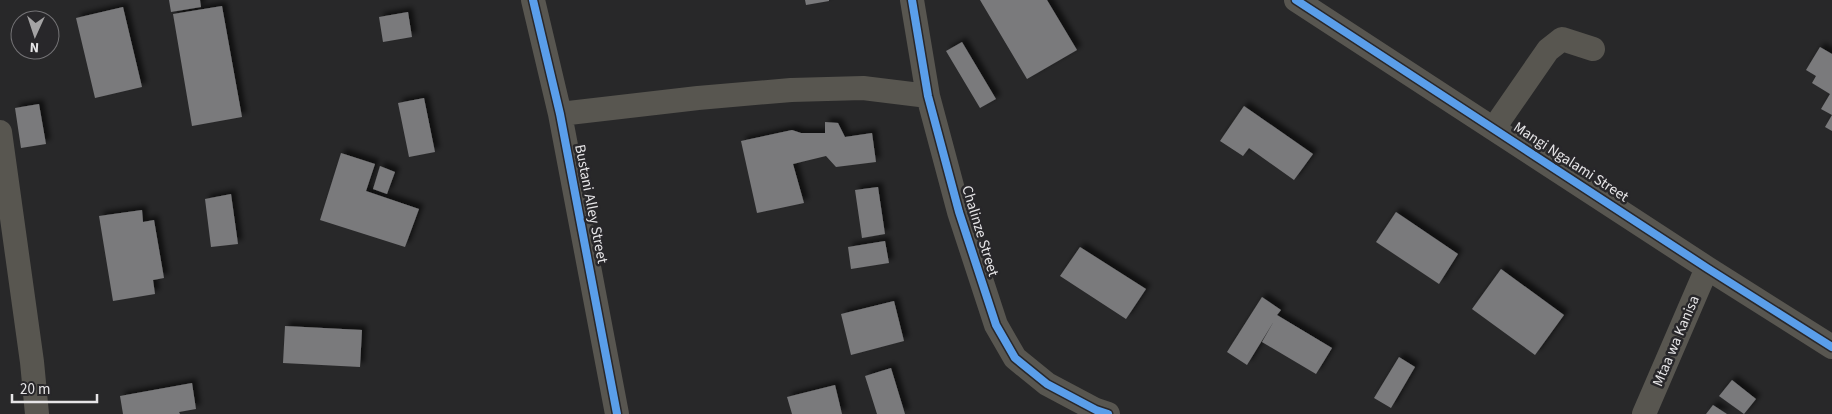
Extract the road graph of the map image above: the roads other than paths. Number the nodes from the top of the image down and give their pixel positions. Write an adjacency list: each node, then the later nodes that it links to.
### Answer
1 (533, 0): 6 (street, Bustani Alley Street)
2 (912, 0): 5 (street, Chalinze Street)
3 (1296, 0): 7 (street, Mangi Ngalami Street)
4 (1593, 49): 7 (street)
5 (928, 96): 6 (street); 13 (street, Chalinze Street)
6 (560, 114): 12 (street, Bustani Alley Street)
7 (1494, 128): 9 (street, Mangi Ngalami Street)
8 (0, 132): 11 (street)
9 (1707, 268): 10 (street, Mangi Ngalami Street); 14 (street, Mtaa wa Kanisa)
10 (1832, 347)
11 (37, 414)
12 (617, 414)
13 (1108, 414)
14 (1644, 414)

